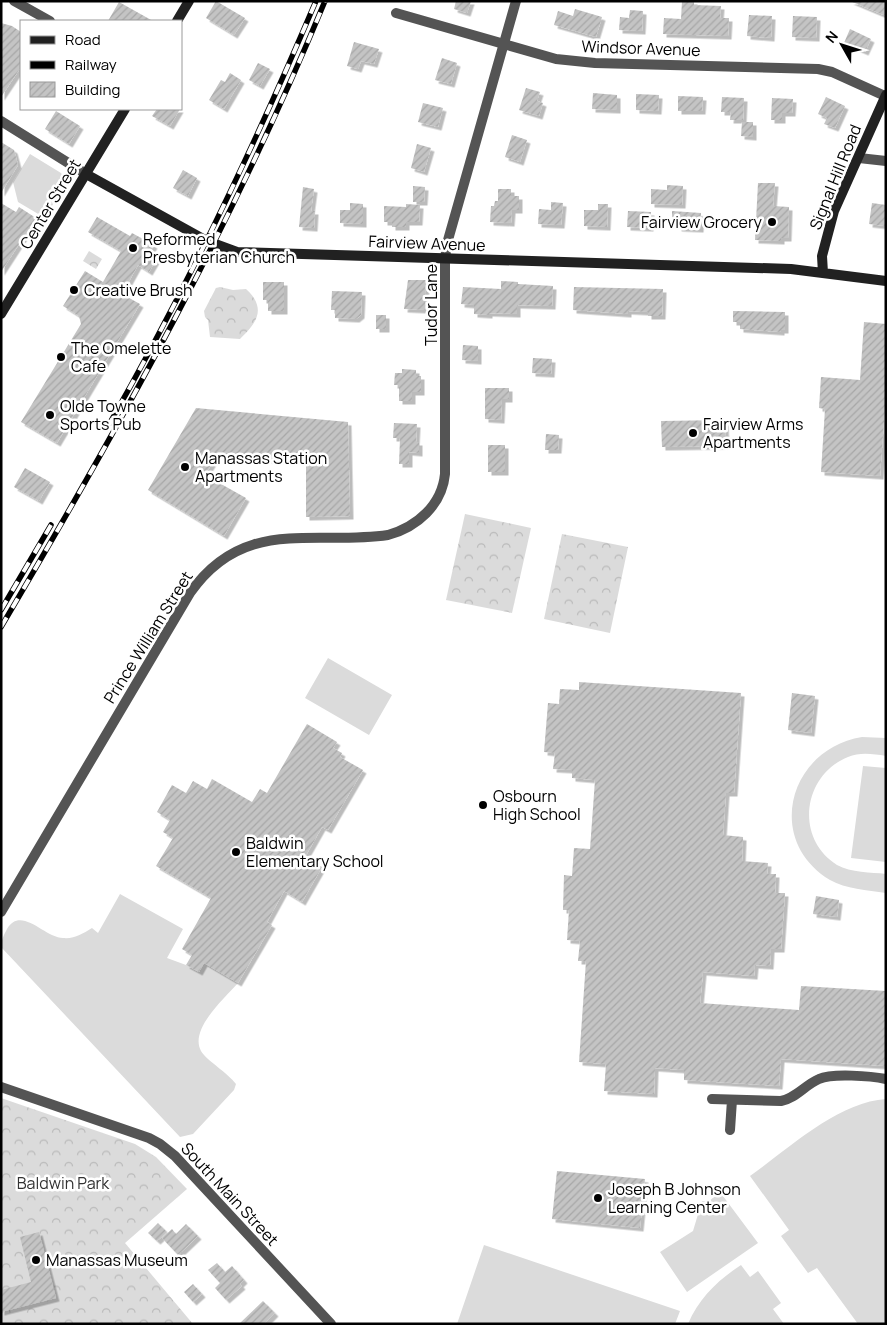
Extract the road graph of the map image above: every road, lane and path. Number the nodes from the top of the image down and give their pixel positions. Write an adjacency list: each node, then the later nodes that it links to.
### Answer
1 (14, 1): 5 (street)
2 (189, 1): 6 (main road)
3 (516, 1): 7 (street, Tudor Lane)
4 (396, 13): 7 (street, Windsor Avenue)
5 (48, 20)
6 (178, 20)
7 (504, 45): 8 (street, Windsor Avenue); 14 (street, Tudor Lane)
8 (885, 96): 11 (main road, Signal Hill Road)
9 (124, 110): 13 (main road, Center Street)
10 (1, 121): 13 (street, Fairview Avenue)
11 (859, 158): 12 (street); 15 (main road, Signal Hill Road)
12 (886, 161)
13 (86, 174): 14 (main road, Fairview Avenue); 17 (main road, Center Street)
14 (445, 258): 15 (main road, Fairview Avenue); 18 (street, Tudor Lane)
15 (822, 273): 16 (main road, Fairview Avenue)
16 (886, 281)
17 (1, 314)
18 (419, 519): 19 (street, Prince William Street)
19 (1, 912)
20 (886, 1079): 23 (street)
21 (1, 1087): 25 (street, South Main Street)
22 (712, 1099): 23 (street)
23 (732, 1100): 24 (street)
24 (730, 1130)
25 (331, 1324)

